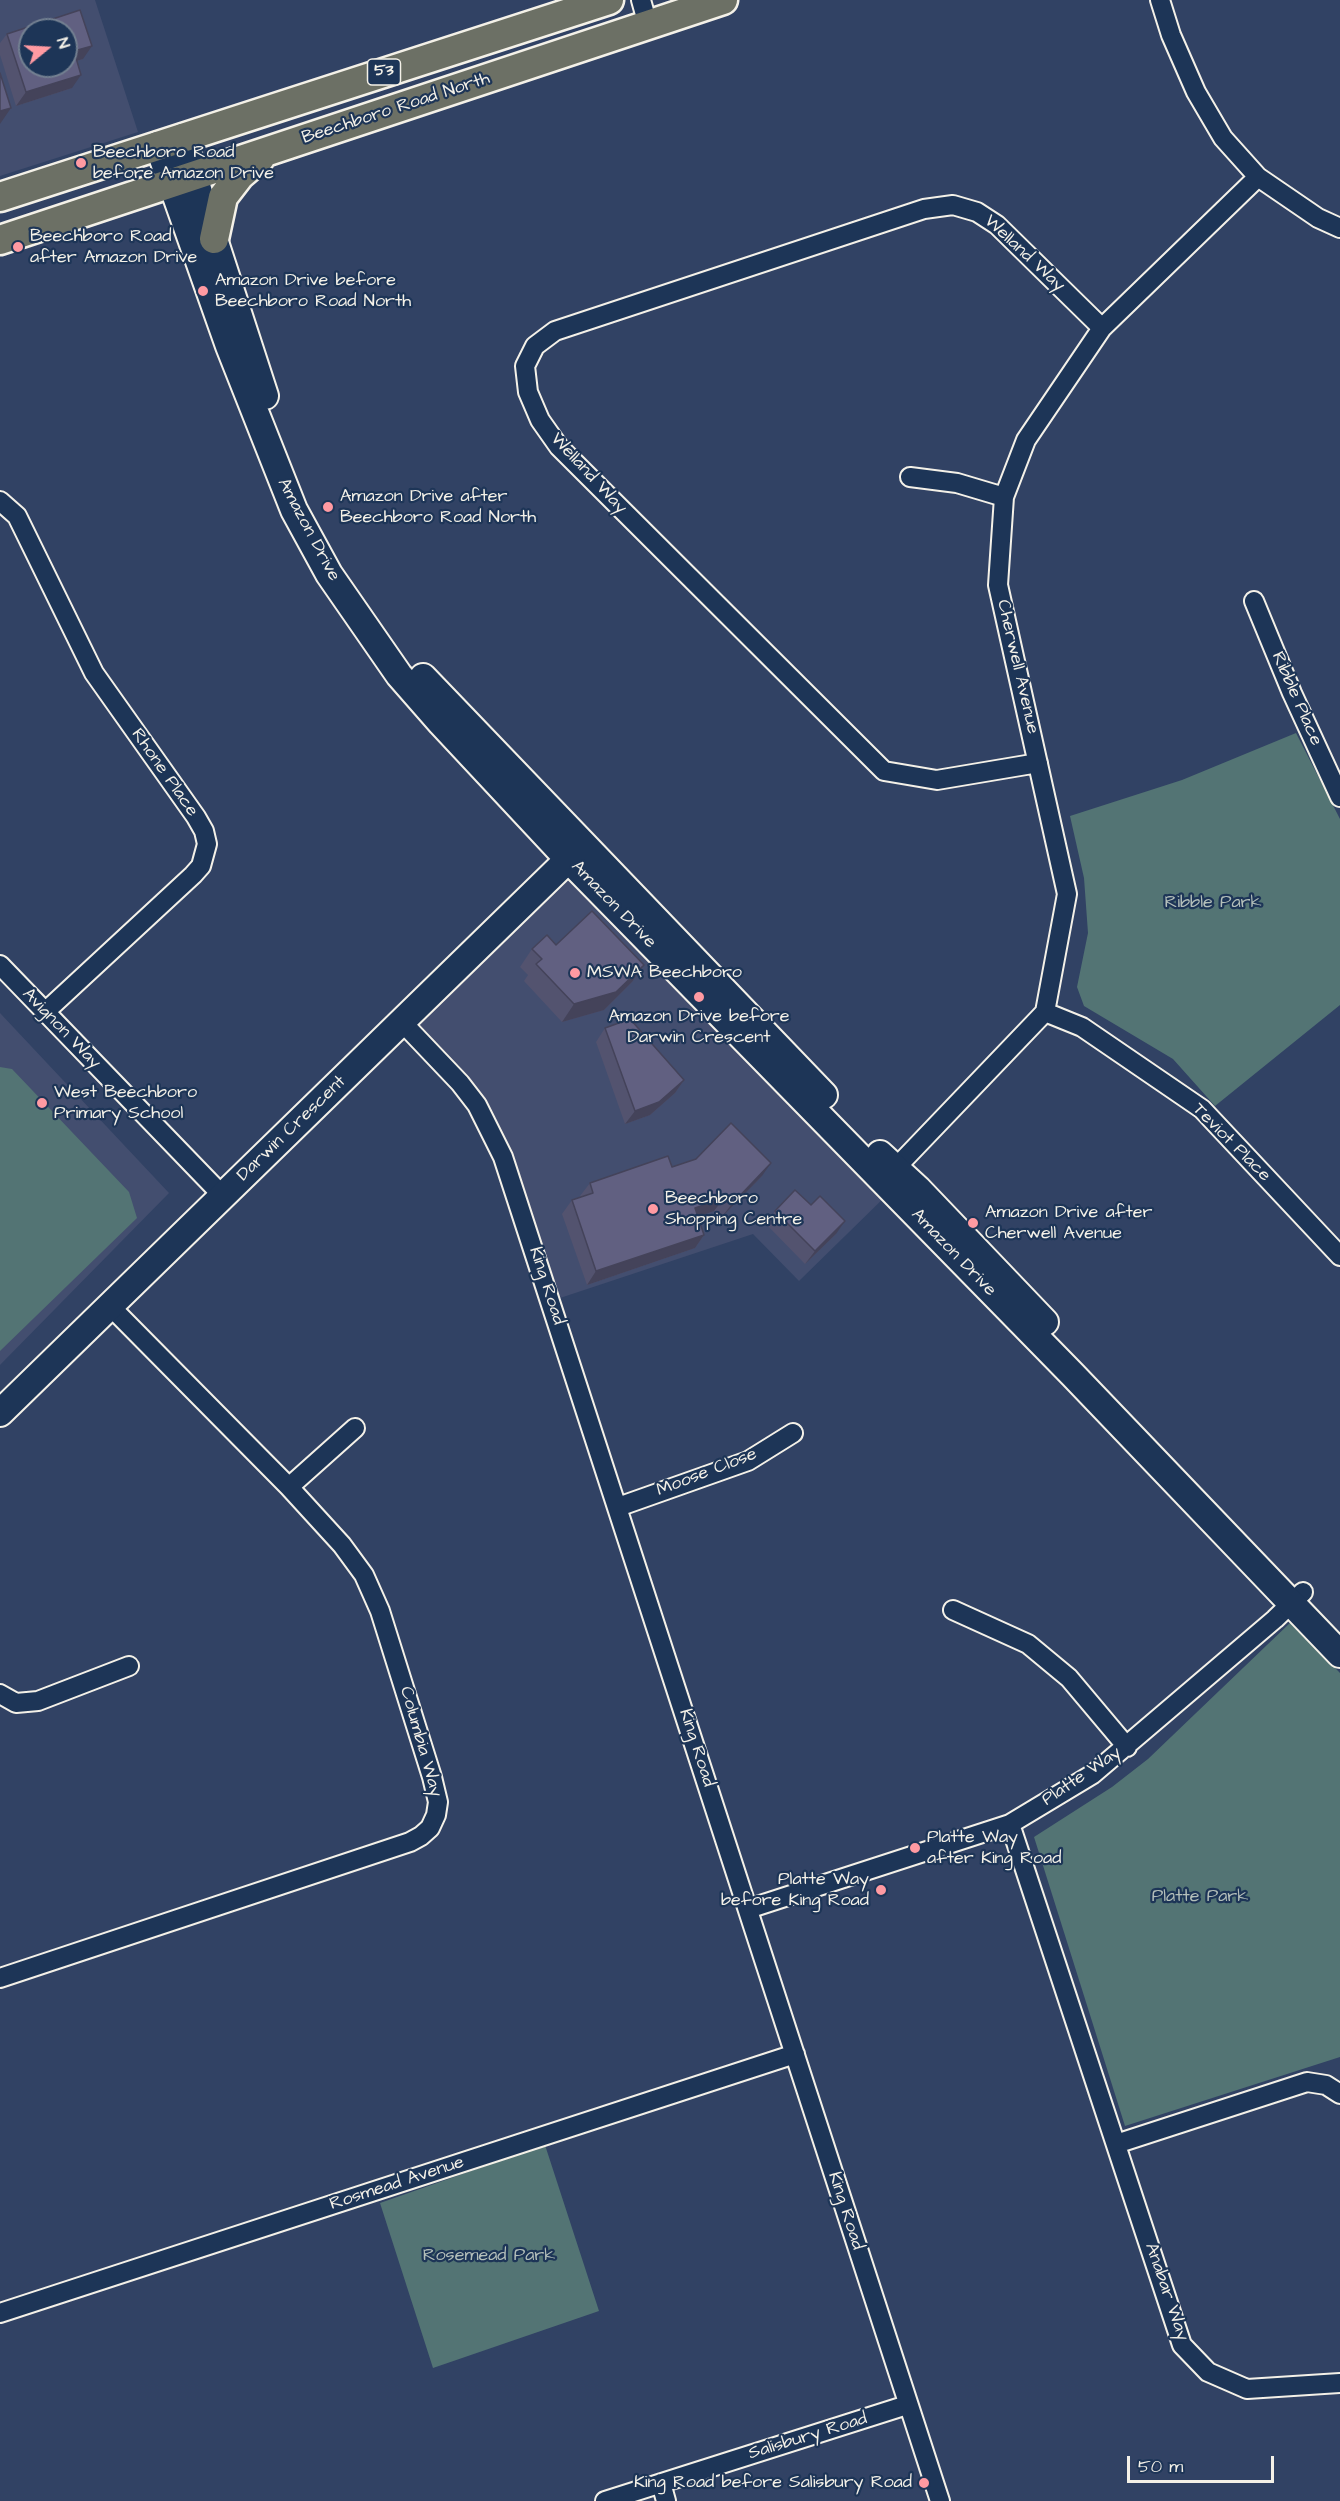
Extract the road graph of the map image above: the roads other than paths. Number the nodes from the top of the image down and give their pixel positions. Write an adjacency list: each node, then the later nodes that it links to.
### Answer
1 (609, 0): 5 (main road, 53)
2 (723, 0): 4 (main road, Beechboro Road North / 53)
3 (1160, 0): 7 (street)
4 (644, 12): 6 (main road, Beechboro Road North / 53)
5 (171, 141): 8 (street, Amazon Drive); 9 (main road, 53)
6 (269, 151): 8 (main road, Beechboro Road North / 53); 11 (main road)
7 (1258, 177): 10 (street); 13 (street, Cherwell Avenue)
8 (182, 179): 11 (street, Amazon Drive); 12 (main road, Beechboro Road North / 53); 20 (street, Amazon Drive)
9 (0, 197)
10 (1340, 228)
11 (214, 239): 20 (street, Amazon Drive)
12 (0, 240)
13 (1102, 328): 15 (street, Cherwell Avenue); 18 (street, Welland Way)
14 (910, 477): 15 (street)
15 (1004, 497): 18 (street, Cherwell Avenue)
16 (0, 501): 22 (street, Rhone Place)
17 (1254, 601): 19 (street, Ribble Place)
18 (1038, 763): 23 (street, Cherwell Avenue)
19 (1340, 797)
20 (576, 852): 24 (street, Darwin Crescent); 25 (street, Amazon Drive)
21 (0, 965): 22 (street, Avignon Way)
22 (45, 1012): 26 (street, Avignon Way)
23 (1045, 1012): 25 (street); 27 (street, Teviot Place)
24 (402, 1022): 26 (street, Darwin Crescent); 33 (street, King Road)
25 (889, 1175): 34 (street, Amazon Drive)
26 (223, 1196): 28 (street, Darwin Crescent)
27 (1340, 1256)
28 (110, 1306): 29 (street, Darwin Crescent); 32 (street, Columbia Way)
29 (0, 1413)
30 (355, 1428): 32 (street)
31 (794, 1433): 33 (street, Moose Close)
32 (289, 1487): 43 (street, Columbia Way)
33 (618, 1507): 42 (street, King Road)
34 (1297, 1598): 36 (street, Amazon Drive); 37 (street, Amazon Drive); 40 (street, Platte Way)
35 (953, 1610): 40 (street)
36 (1340, 1630)
37 (1340, 1654)
38 (129, 1666): 39 (street)
39 (0, 1694)
40 (1127, 1747): 41 (street, Platte Way)
41 (1010, 1824): 42 (street, Platte Way); 46 (street, Anabar Way)
42 (748, 1909): 44 (street, King Road)
43 (0, 1978)
44 (795, 2054): 47 (street, Rosmead Avenue); 49 (street, King Road)
45 (1340, 2094): 46 (street)
46 (1116, 2144): 48 (street, Anabar Way)
47 (0, 2313)
48 (1340, 2383)
49 (908, 2405): 50 (street, Salisbury Road); 53 (street, King Road)
50 (660, 2483): 51 (street, Salisbury Road); 52 (street)
51 (604, 2501)
52 (666, 2501)
53 (940, 2501)

